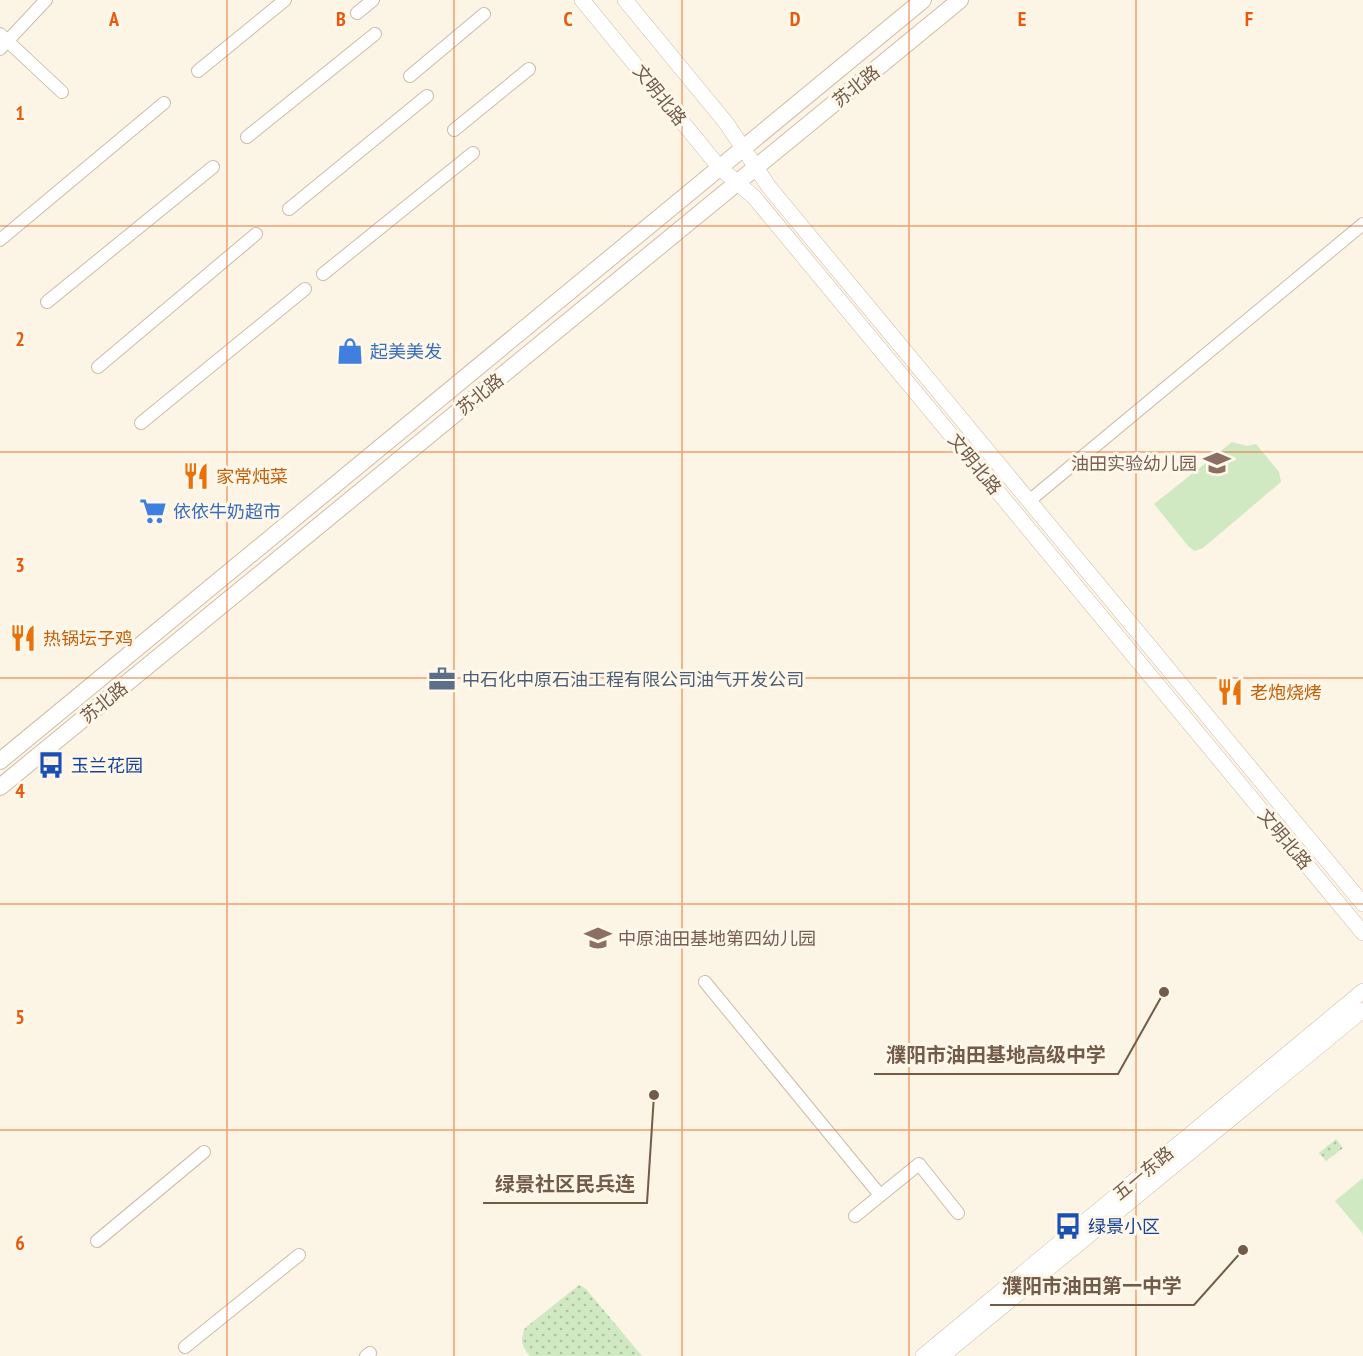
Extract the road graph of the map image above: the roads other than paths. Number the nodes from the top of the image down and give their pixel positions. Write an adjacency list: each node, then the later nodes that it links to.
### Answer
1 (46, 0): 11 (street)
2 (285, 0): 13 (street)
3 (373, 0): 8 (street)
4 (582, 0): 23 (street, 文明北路)
5 (625, 0): 20 (street, 文明北路)
6 (923, 0): 20 (main road, 苏北路)
7 (960, 0): 24 (main road, 苏北路)
8 (357, 13)
9 (484, 15): 14 (street)
10 (375, 34): 19 (street)
11 (2, 42): 15 (street)
12 (529, 69): 18 (street)
13 (198, 71)
14 (410, 76)
15 (62, 92)
16 (427, 96): 26 (street)
17 (164, 103): 29 (street)
18 (454, 130)
19 (247, 137)
20 (742, 149): 23 (main road, 苏北路); 24 (street, 文明北路)
21 (473, 153): 30 (street)
22 (213, 167): 32 (street)
23 (720, 168): 25 (street, 文明北路); 36 (main road, 苏北路)
24 (755, 168): 25 (main road, 苏北路); 35 (street, 文明北路)
25 (737, 182): 37 (main road, 苏北路); 39 (street, 文明北路)
26 (289, 209)
27 (1363, 224): 35 (street)
28 (256, 234): 33 (street)
29 (0, 240)
30 (323, 274)
31 (305, 289): 34 (street)
32 (47, 302)
33 (98, 367)
34 (141, 423)
35 (1029, 501): 38 (street, 文明北路)
36 (0, 761)
37 (0, 788)
38 (1363, 904)
39 (1363, 933)
40 (705, 982): 44 (street)
41 (1363, 991): 50 (street, 五一东路)
42 (1363, 1010): 51 (street, 五一东路)
43 (204, 1152): 47 (street)
44 (879, 1195): 45 (street); 46 (street)
45 (958, 1214)
46 (855, 1216)
47 (97, 1241)
48 (299, 1255): 49 (street)
49 (185, 1347)
50 (922, 1356)
51 (942, 1356)

